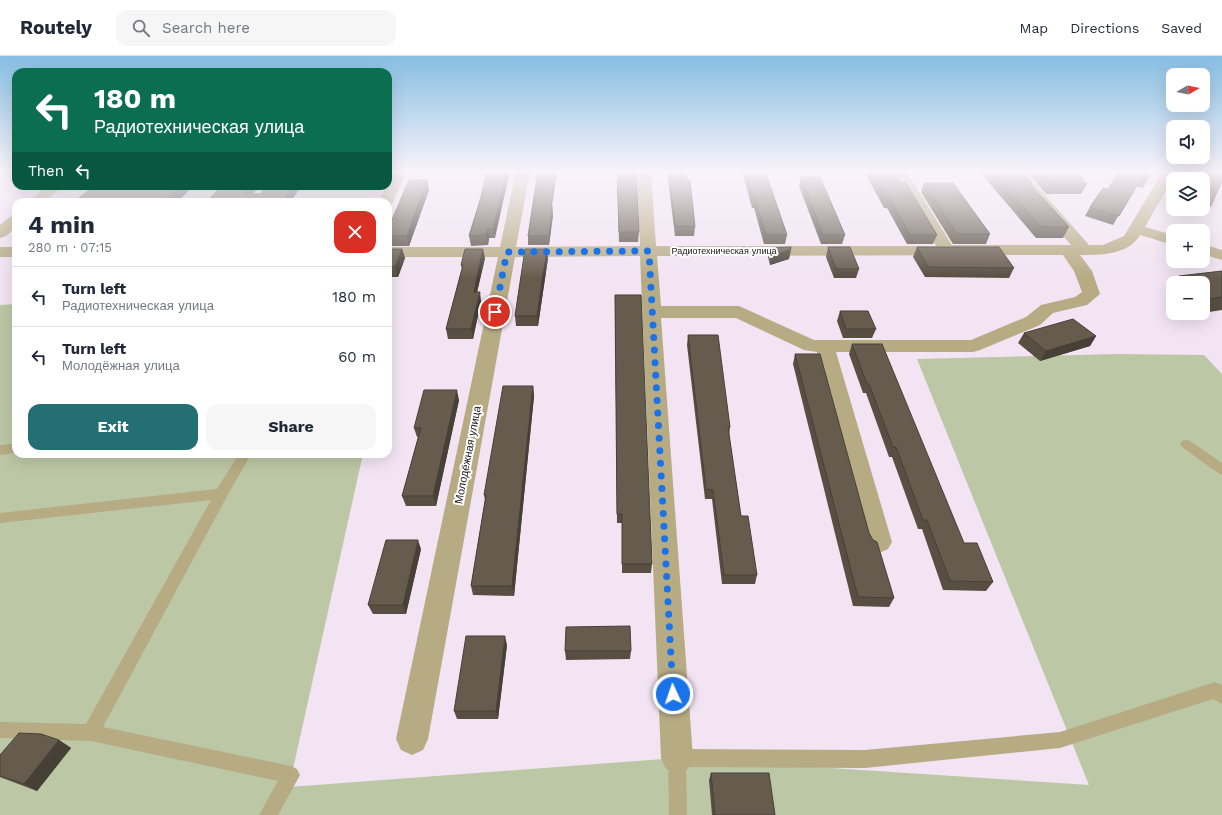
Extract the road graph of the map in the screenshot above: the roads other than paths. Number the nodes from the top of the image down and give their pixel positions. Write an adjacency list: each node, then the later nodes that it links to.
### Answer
1 (516, 206): 16 (street, Молодёжная улица)
2 (646, 206): 11 (street)
3 (920, 206): 12 (street)
4 (1043, 206): 10 (street)
5 (1149, 206): 7 (street, Радиотехническая улица)
6 (12, 222): 8 (street)
7 (1136, 229): 9 (street); 10 (street, Радиотехническая улица)
8 (0, 233)
9 (1166, 238)
10 (1076, 250): 12 (street, Радиотехническая улица); 20 (street)
11 (649, 251): 12 (street, Радиотехническая улица); 16 (street, Радиотехническая улица); 19 (street)
12 (947, 251)
13 (0, 252): 14 (street)
14 (12, 252)
15 (392, 252): 16 (street, Радиотехническая улица)
16 (507, 252): 32 (street, Молодёжная улица)
17 (1212, 252): 18 (street)
18 (1222, 264)
19 (652, 312): 20 (street); 33 (street)
20 (825, 346): 28 (street)
21 (1186, 444): 25 (lane)
22 (12, 448): 23 (lane)
23 (0, 450)
24 (243, 458): 26 (lane)
25 (1222, 470)
26 (221, 494): 27 (lane); 31 (lane)
27 (0, 518)
28 (879, 542)
29 (1222, 696): 33 (lane)
30 (0, 730): 31 (lane)
31 (91, 733): 34 (lane)
32 (412, 739)
33 (677, 758): 35 (lane)
34 (268, 815)
35 (678, 815)

